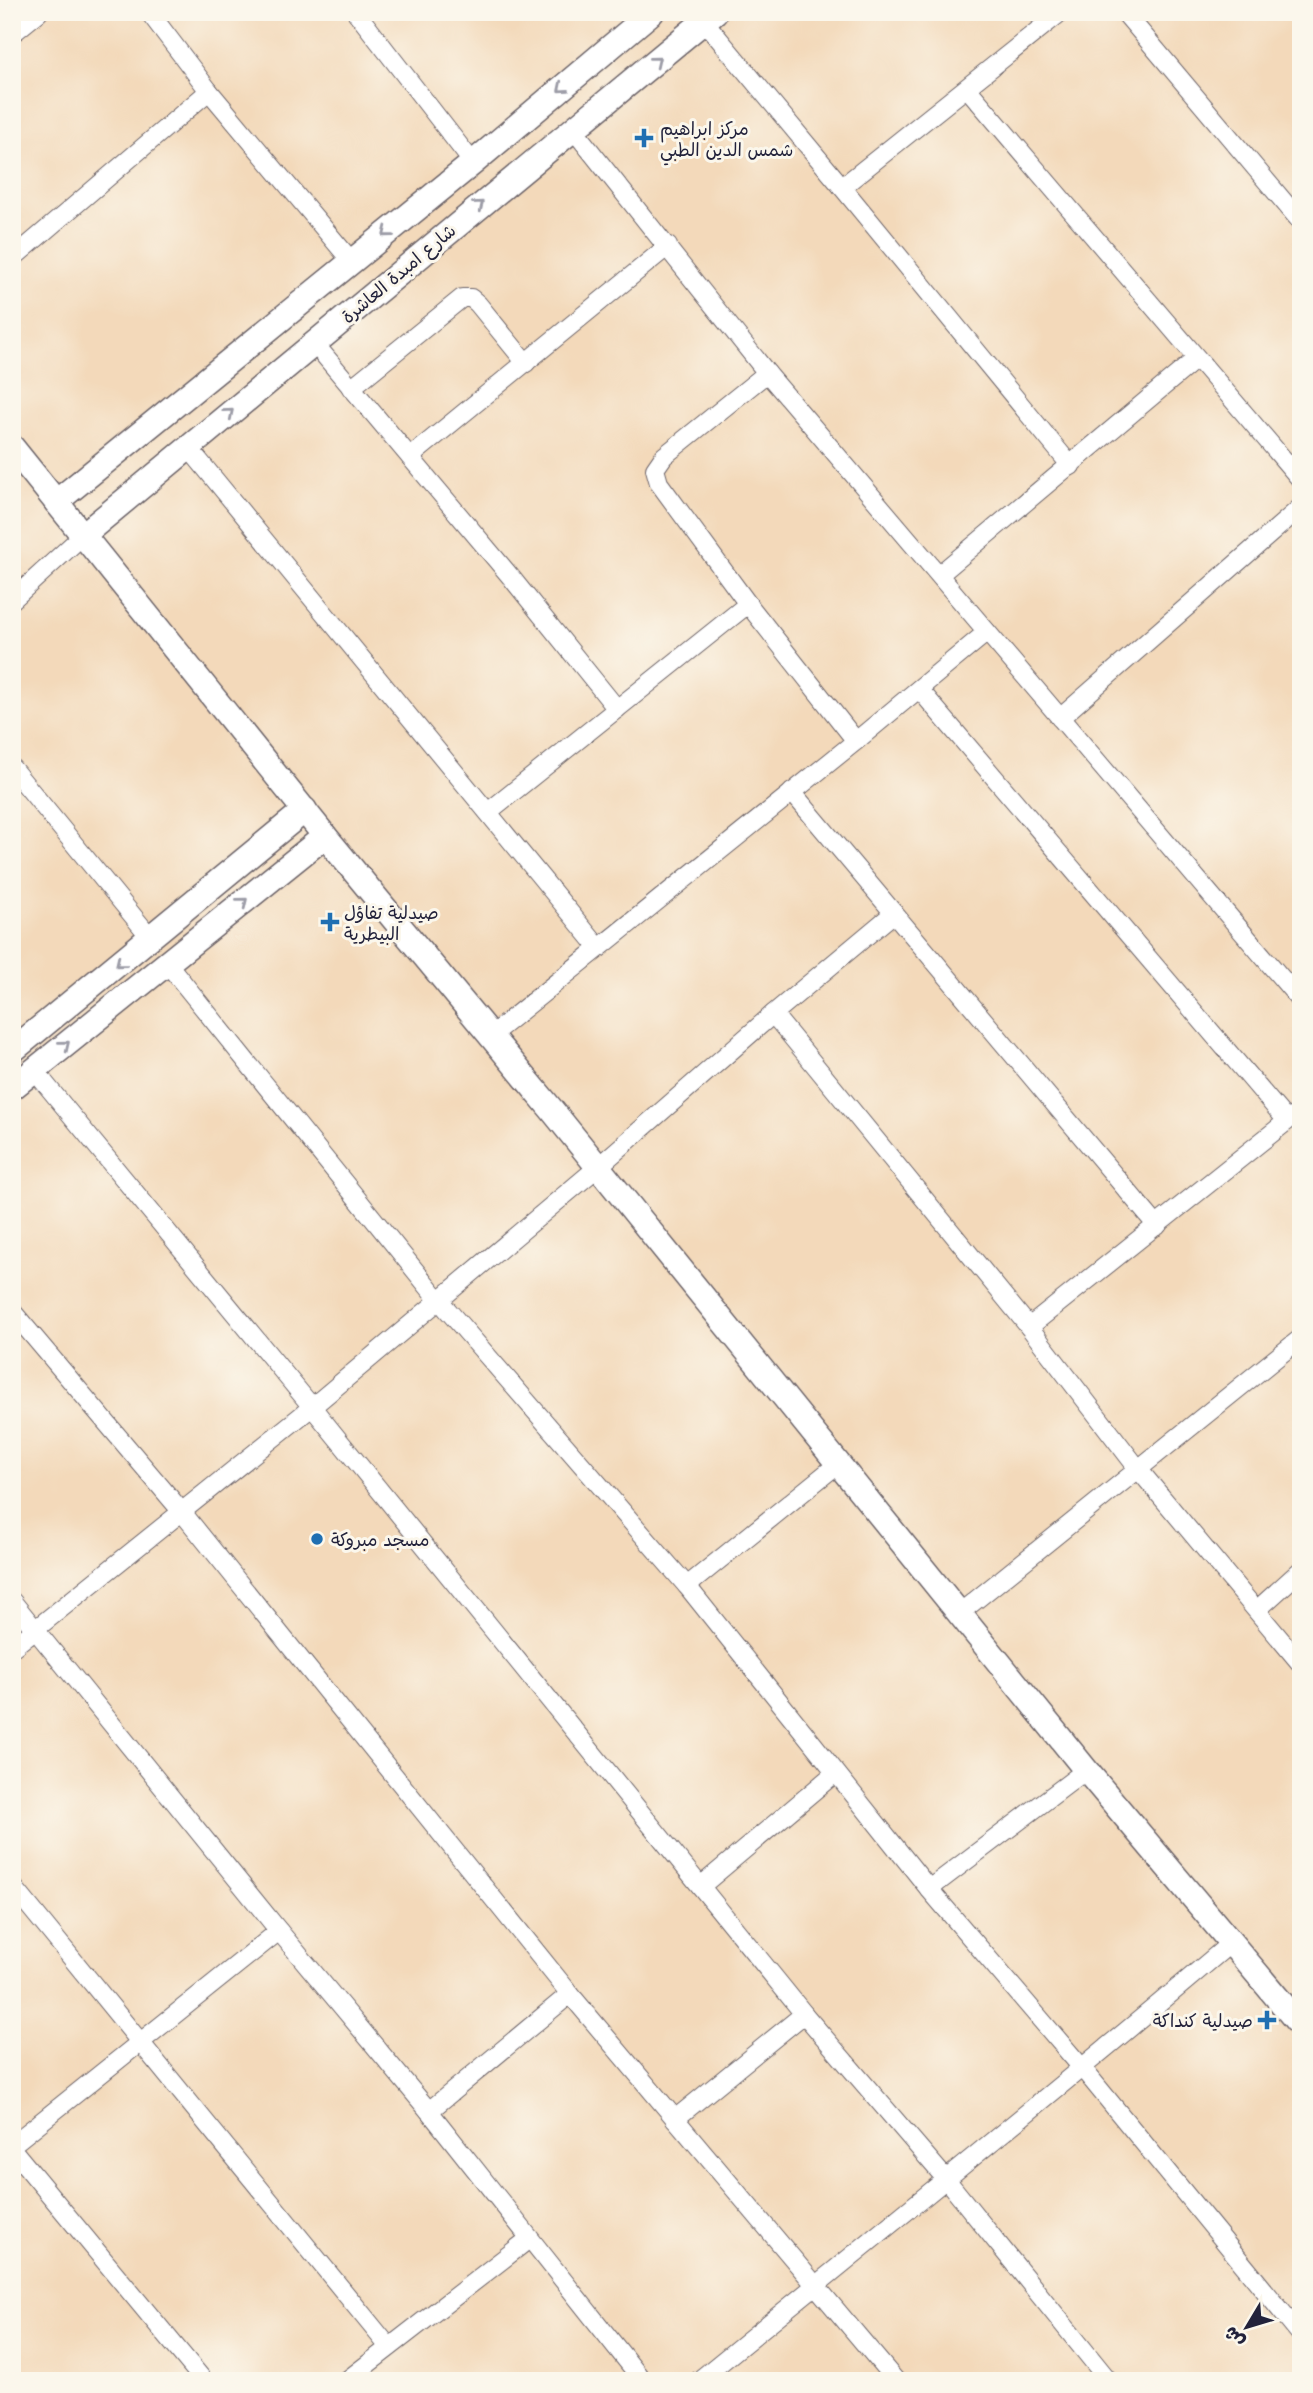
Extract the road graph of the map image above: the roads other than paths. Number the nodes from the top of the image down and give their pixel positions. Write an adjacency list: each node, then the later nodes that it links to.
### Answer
1 (39, 12): 8 (street)
2 (149, 12): 10 (street)
3 (356, 12): 12 (street)
4 (652, 12): 12 (main road, شارع امبدة العاشرة, one-way to 12)
5 (1061, 12): 9 (street)
6 (1124, 12): 14 (street)
7 (710, 17): 11 (main road, شارع امبدة العاشرة, one-way to 7); 13 (street)
8 (12, 34)
9 (967, 88): 13 (street); 19 (street)
10 (209, 91): 16 (street); 17 (street)
11 (573, 129): 15 (street); 18 (main road, شارع امبدة العاشرة, one-way to 11)
12 (473, 163): 17 (main road, شارع امبدة العاشرة, one-way to 17)
13 (842, 187): 27 (street)
14 (1301, 222)
15 (668, 246): 20 (street); 21 (street)
16 (12, 259)
17 (352, 262): 25 (main road, شارع امبدة العاشرة)
18 (314, 343): 22 (street); 24 (main road, شارع امبدة العاشرة, one-way to 18)
19 (1196, 359): 27 (street); 28 (street)
20 (526, 363): 22 (street); 26 (street)
21 (767, 373): 33 (street); 35 (street)
22 (351, 388): 26 (street)
23 (12, 447): 30 (main road)
24 (188, 447): 29 (main road, شارع امبدة العاشرة); 44 (street)
25 (112, 457): 29 (main road); 30 (main road, شارع امبدة العاشرة)
26 (410, 457): 38 (street)
27 (1071, 466): 33 (street)
28 (1301, 480)
29 (136, 489): 32 (main road, شارع امبدة العاشرة)
30 (55, 502): 32 (main road)
31 (1301, 507): 39 (street)
32 (83, 535): 34 (street); 43 (main road)
33 (940, 574): 36 (street)
34 (12, 600)
35 (748, 604): 38 (street); 40 (street)
36 (986, 632): 37 (street); 39 (street)
37 (919, 689): 40 (street); 56 (street)
38 (617, 709): 44 (street)
39 (1060, 718): 50 (street)
40 (856, 741): 42 (street)
41 (13, 769): 47 (street)
42 (792, 792): 46 (street); 48 (street)
43 (305, 810): 45 (main road); 47 (main road)
44 (488, 812): 48 (street)
45 (325, 836): 49 (main road, one-way to 45); 52 (main road)
46 (894, 913): 51 (street); 58 (street)
47 (151, 938): 53 (main road, one-way to 53)
48 (599, 948): 52 (street)
49 (167, 963): 54 (main road, one-way to 49); 59 (street)
50 (1301, 1001)
51 (773, 1014): 57 (street); 61 (street)
52 (490, 1035): 57 (main road)
53 (12, 1051)
54 (34, 1070): 55 (main road); 63 (street)
55 (12, 1088)
56 (1294, 1116): 58 (street)
57 (598, 1167): 59 (street); 64 (main road)
58 (1157, 1226): 61 (street)
59 (438, 1299): 63 (street); 68 (street)
60 (12, 1311): 66 (street)
61 (1029, 1328): 65 (street)
62 (1301, 1338): 65 (street)
63 (312, 1407): 66 (street); 78 (street)
64 (839, 1463): 68 (street); 71 (main road)
65 (1139, 1470): 70 (street); 71 (street)
66 (183, 1512): 72 (street); 82 (street)
67 (1301, 1570): 70 (street)
68 (687, 1586): 76 (street)
69 (12, 1601): 72 (street)
70 (1257, 1610): 74 (street)
71 (961, 1612): 75 (main road)
72 (35, 1629): 73 (street); 80 (street)
73 (12, 1648)
74 (1301, 1664)
75 (1086, 1770): 79 (street); 81 (main road)
76 (835, 1773): 78 (street); 79 (street)
77 (12, 1885): 85 (street)
78 (701, 1886): 83 (street)
79 (929, 1889): 86 (street)
80 (279, 1931): 85 (street); 87 (street)
81 (1232, 1942): 84 (main road); 86 (street)
82 (570, 1994): 87 (street); 88 (street)
83 (804, 2014): 88 (street); 90 (street)
84 (1300, 2023)
85 (140, 2043): 89 (street); 94 (street)
86 (1083, 2069): 90 (street); 93 (street)
87 (429, 2111): 91 (street)
88 (675, 2119): 92 (street)
89 (12, 2147): 95 (street)
90 (945, 2178): 92 (street); 100 (street)
91 (529, 2239): 94 (street); 97 (street)
92 (816, 2285): 98 (street); 99 (street)
93 (1301, 2335)
94 (389, 2347): 96 (street)
95 (204, 2381)
96 (346, 2381)
97 (643, 2381)
98 (698, 2381)
99 (896, 2381)
100 (1109, 2381)

